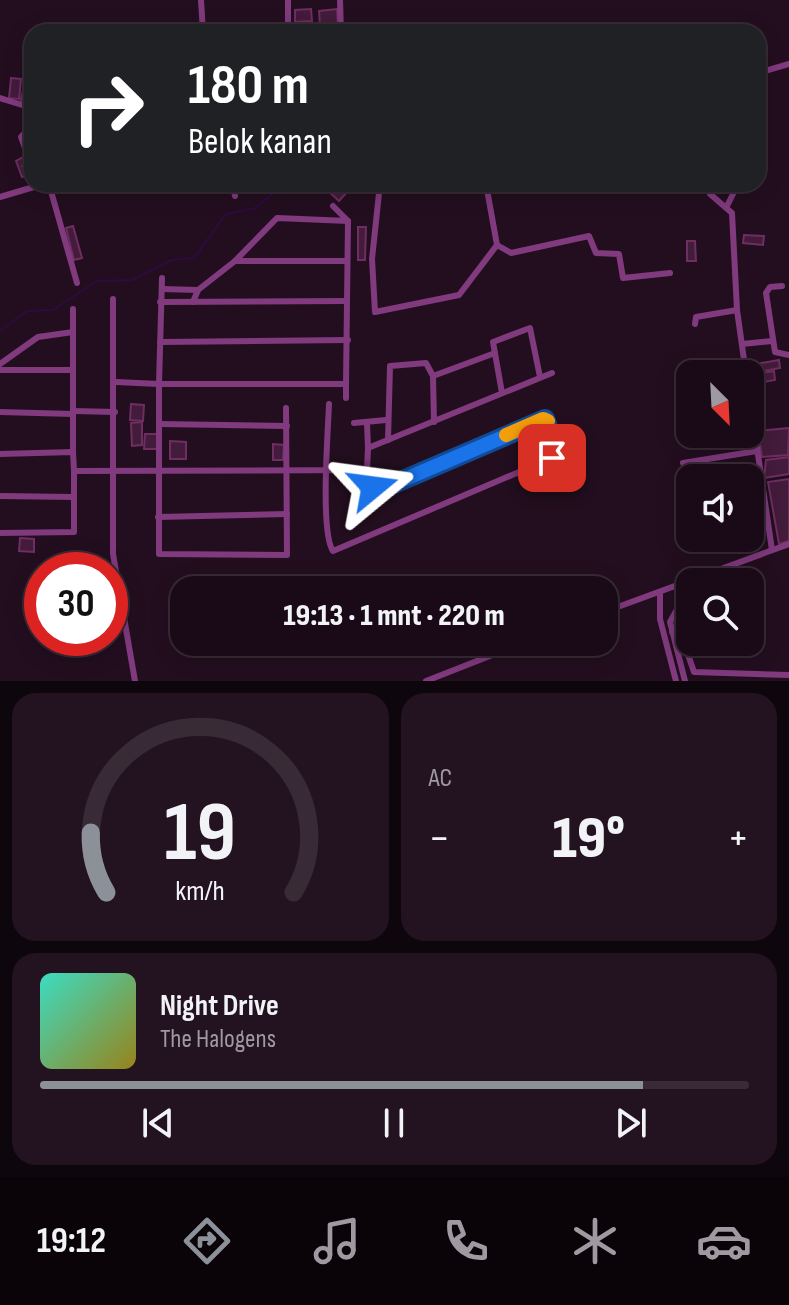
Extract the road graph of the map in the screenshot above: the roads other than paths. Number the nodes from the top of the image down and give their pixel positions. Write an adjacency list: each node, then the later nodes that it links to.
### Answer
1 (201, 0): 4 (street)
2 (288, 0): 5 (street)
3 (340, 0): 6 (street)
4 (202, 24)
5 (288, 24)
6 (341, 24)
7 (789, 64): 8 (street)
8 (766, 71)
9 (0, 98): 10 (street)
10 (24, 106)
11 (24, 190): 19 (street)
12 (46, 192): 28 (street)
13 (234, 192): 18 (street)
14 (379, 192): 23 (street)
15 (487, 192): 23 (street)
16 (709, 192): 21 (street)
17 (733, 192): 21 (street)
18 (235, 196)
19 (0, 197)
20 (333, 206): 22 (street)
21 (727, 206): 37 (street)
22 (348, 221): 24 (street); 25 (street)
23 (497, 245): 26 (street)
24 (235, 261): 25 (street); 31 (street)
25 (347, 261): 33 (street)
26 (670, 273)
27 (162, 278): 30 (street)
28 (77, 283)
29 (782, 286): 41 (street)
30 (162, 289): 31 (street); 34 (street)
31 (198, 290): 35 (street)
32 (113, 299): 52 (street)
33 (347, 301): 35 (street); 40 (street)
34 (160, 302): 35 (street); 42 (street)
35 (193, 302)
36 (73, 309): 39 (street)
37 (737, 310): 38 (street); 43 (street)
38 (695, 324)
39 (73, 332): 47 (street); 48 (street)
40 (348, 340): 42 (street); 54 (street)
41 (772, 341): 43 (street); 45 (street)
42 (160, 342): 53 (street)
43 (742, 344): 46 (street)
44 (495, 353): 50 (street); 51 (street); 55 (street)
45 (789, 355)
46 (744, 360)
47 (0, 367): 48 (street)
48 (73, 370): 60 (street)
49 (552, 373): 51 (street)
50 (433, 376): 62 (street); 63 (street)
51 (540, 377): 55 (street)
52 (116, 382): 53 (street); 61 (street)
53 (159, 384): 54 (street); 66 (street)
54 (346, 384): 56 (street)
55 (502, 393): 63 (street)
56 (346, 398)
57 (329, 404): 77 (street)
58 (286, 408): 67 (street)
59 (0, 412): 60 (street)
60 (73, 412): 61 (street); 72 (street)
61 (115, 412): 78 (street)
62 (386, 420): 65 (street); 68 (street)
63 (434, 422): 68 (street)
64 (354, 423): 65 (street)
65 (367, 423): 69 (street)
66 (159, 424): 67 (street); 75 (street)
67 (287, 426): 76 (street)
68 (388, 440): 69 (street)
69 (368, 448): 79 (street)
70 (757, 448): 71 (street)
71 (757, 451): 74 (street); 87 (street)
72 (73, 452): 73 (street); 80 (street)
73 (0, 454)
74 (683, 463)
75 (157, 469): 76 (street); 78 (street); 84 (street)
76 (286, 469): 77 (street); 83 (street)
77 (326, 469): 79 (street); 79 (street)
78 (116, 470): 80 (street); 98 (street)
79 (367, 470)
80 (74, 471): 82 (street)
81 (0, 496): 82 (street)
82 (73, 497): 85 (street)
83 (287, 514): 84 (street); 84 (street)
84 (158, 517)
85 (0, 533)
86 (789, 544): 87 (street)
87 (772, 550): 88 (street)
88 (724, 568)
89 (676, 586): 90 (street)
90 (660, 592): 91 (street); 93 (street)
91 (618, 607)
92 (676, 610): 94 (street)
93 (660, 617): 94 (street); 100 (street)
94 (671, 618): 95 (street)
95 (672, 632): 97 (street); 101 (street)
96 (489, 656): 99 (street)
97 (789, 675)
98 (135, 681)
99 (426, 681)
100 (676, 681)
101 (685, 681)

